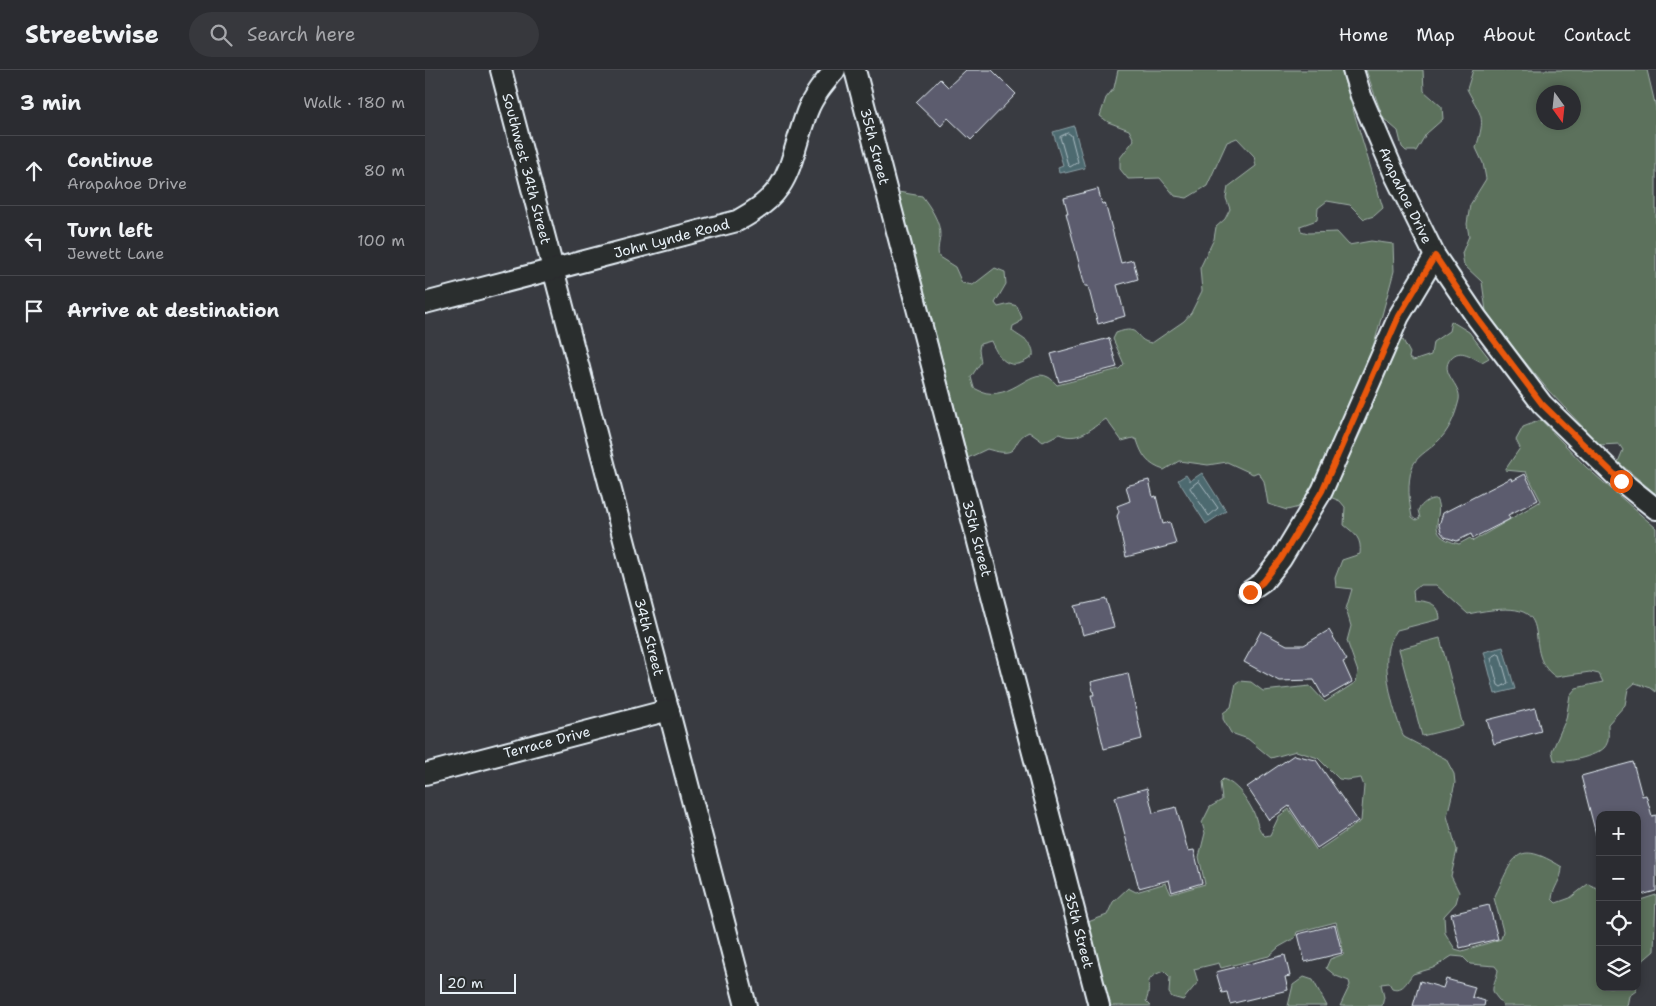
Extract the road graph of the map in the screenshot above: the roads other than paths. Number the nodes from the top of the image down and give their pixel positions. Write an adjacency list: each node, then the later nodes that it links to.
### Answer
1 (501, 70): 6 (street, Southwest 34th Street)
2 (835, 70): 6 (street, John Lynde Road)
3 (855, 70): 13 (street, 35th Street)
4 (1353, 70): 5 (street, Arapahoe Drive)
5 (1435, 256): 8 (street, Arapahoe Drive); 9 (street)
6 (553, 269): 7 (street, John Lynde Road); 10 (street, 34th Street)
7 (425, 303)
8 (1656, 509)
9 (1250, 592)
10 (669, 710): 11 (street, Terrace Drive); 12 (street, 34th Street)
11 (425, 774)
12 (746, 1006)
13 (1099, 1006)

